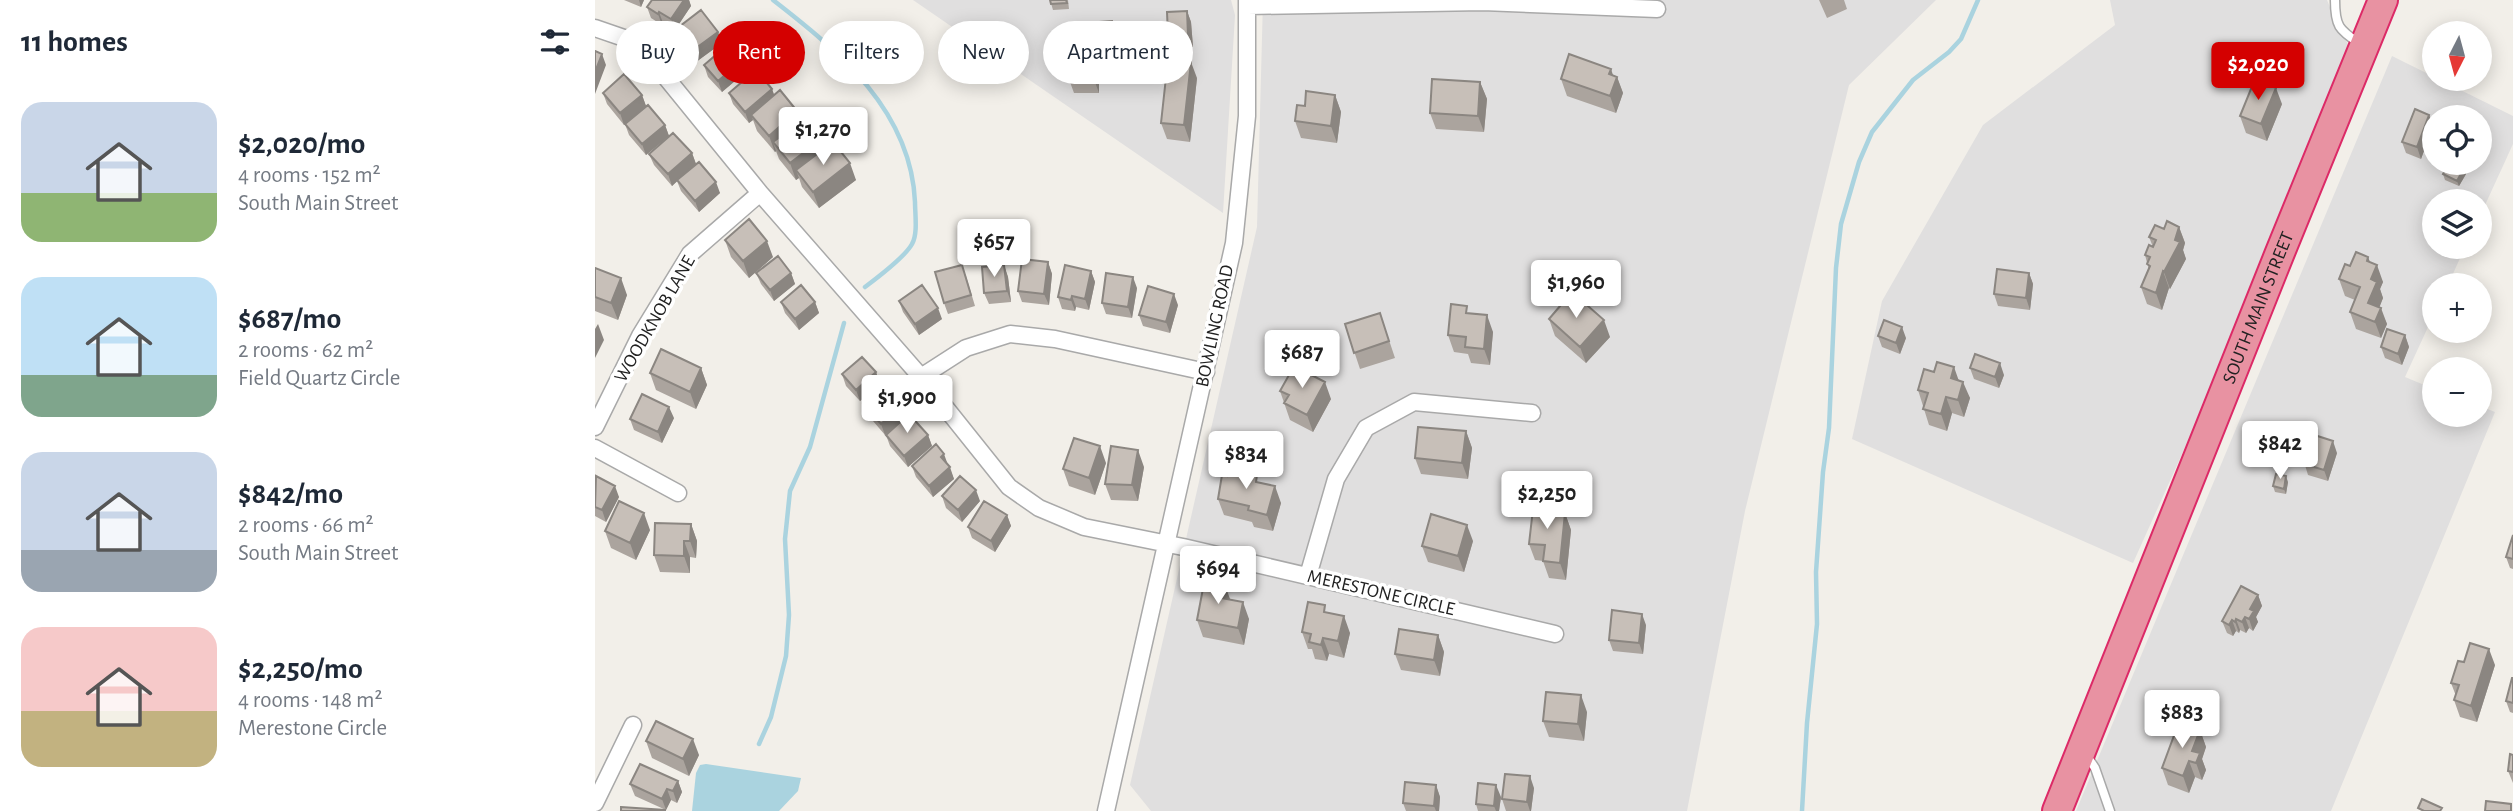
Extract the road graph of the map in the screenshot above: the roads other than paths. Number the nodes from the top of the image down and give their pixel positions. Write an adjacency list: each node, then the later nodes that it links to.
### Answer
1 (2335, 0): 7 (lane)
2 (2383, 0): 7 (highway, SOUTH MAIN STREET)
3 (1483, 1): 4 (street); 5 (street)
4 (1248, 3): 9 (street, BOWLING ROAD)
5 (1657, 9)
6 (595, 28): 8 (street, MERESTONE CIRCLE)
7 (2365, 47): 19 (highway, SOUTH MAIN STREET)
8 (760, 193): 10 (street, MERESTONE CIRCLE); 12 (street, WOODKNOB LANE)
9 (1206, 372): 10 (street); 15 (street, BOWLING ROAD)
10 (921, 377): 15 (street, MERESTONE CIRCLE)
11 (1532, 413): 16 (street)
12 (595, 427)
13 (595, 448): 14 (street)
14 (678, 493)
15 (1166, 544): 16 (street, MERESTONE CIRCLE); 21 (street, BOWLING ROAD)
16 (1308, 576): 17 (street, MERESTONE CIRCLE)
17 (1555, 634)
18 (633, 725): 20 (street)
19 (2082, 748): 22 (highway, SOUTH MAIN STREET); 23 (lane)
20 (595, 803)
21 (1106, 811)
22 (2057, 811)
23 (2110, 811)

